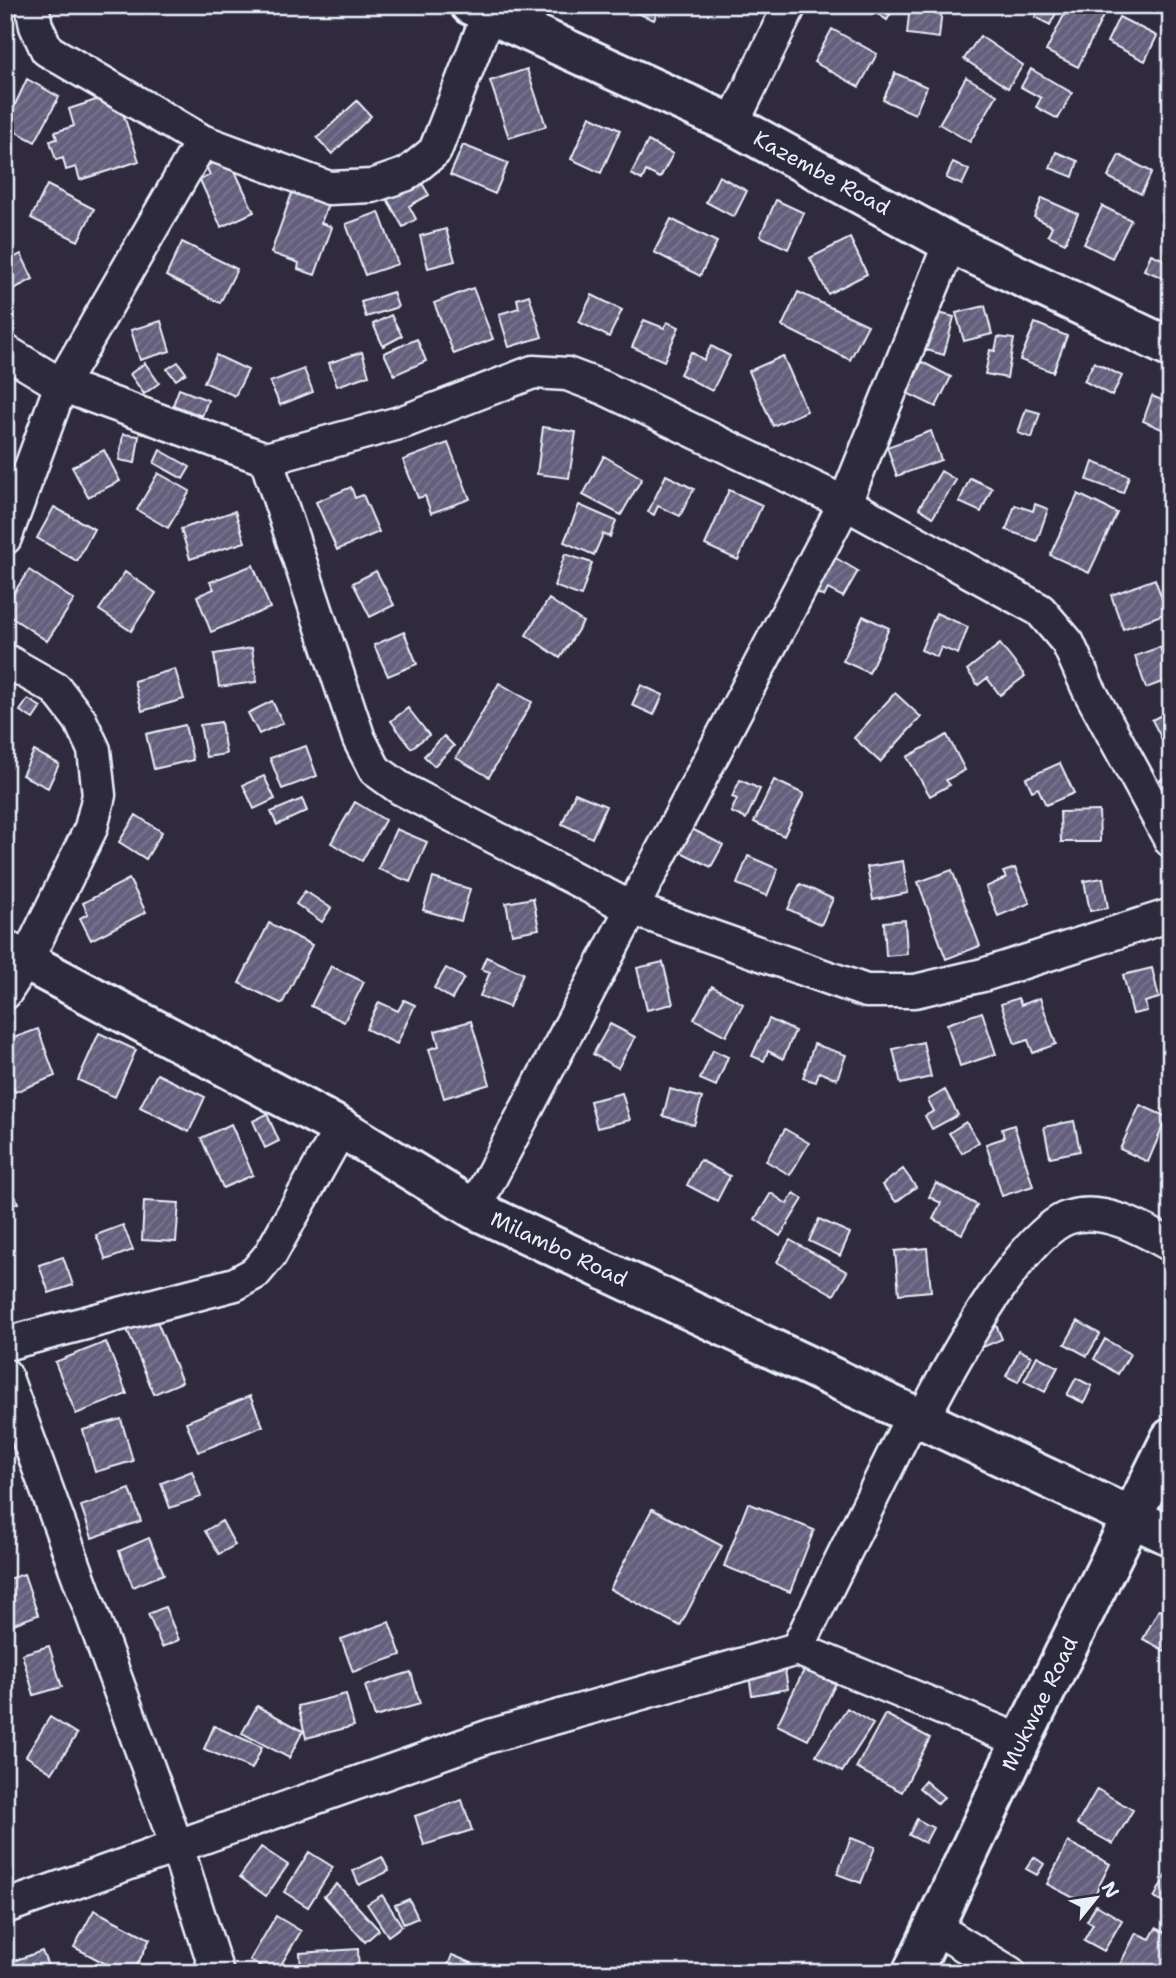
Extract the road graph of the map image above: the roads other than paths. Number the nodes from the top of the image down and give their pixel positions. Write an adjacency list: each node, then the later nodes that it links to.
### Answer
1 (32, 5): 5 (street)
2 (790, 5): 4 (street)
3 (479, 10): 4 (street, Kazembe Road); 5 (street)
4 (732, 124): 6 (street, Kazembe Road)
5 (202, 141): 9 (street)
6 (950, 243): 7 (street, Kazembe Road); 11 (street)
7 (1171, 348)
8 (5, 351): 9 (street)
9 (61, 384): 10 (street); 12 (street)
10 (266, 459): 11 (street); 15 (street)
11 (845, 503): 14 (street); 15 (street)
12 (5, 538)
13 (5, 660): 17 (street)
14 (1171, 841)
15 (633, 909): 16 (street); 20 (street)
16 (1171, 915)
17 (16, 955): 18 (street); 19 (street, Milambo Road)
18 (5, 993)
19 (341, 1128): 20 (street, Milambo Road); 22 (street)
20 (474, 1209): 24 (street, Milambo Road)
21 (1171, 1245): 24 (street)
22 (5, 1344)
23 (5, 1375): 30 (street)
24 (916, 1419): 26 (street, Milambo Road); 28 (street)
25 (1171, 1438): 26 (street, Mukwae Road)
26 (1130, 1517): 27 (street, Milambo Road); 29 (street, Mukwae Road)
27 (1171, 1536)
28 (797, 1649): 29 (street); 30 (street)
29 (1021, 1741): 32 (street, Mukwae Road)
30 (177, 1847): 31 (street); 33 (street)
31 (5, 1907)
32 (934, 1927): 34 (street, Mukwae Road); 35 (street)
33 (217, 1973)
34 (912, 1973)
35 (1010, 1973)

